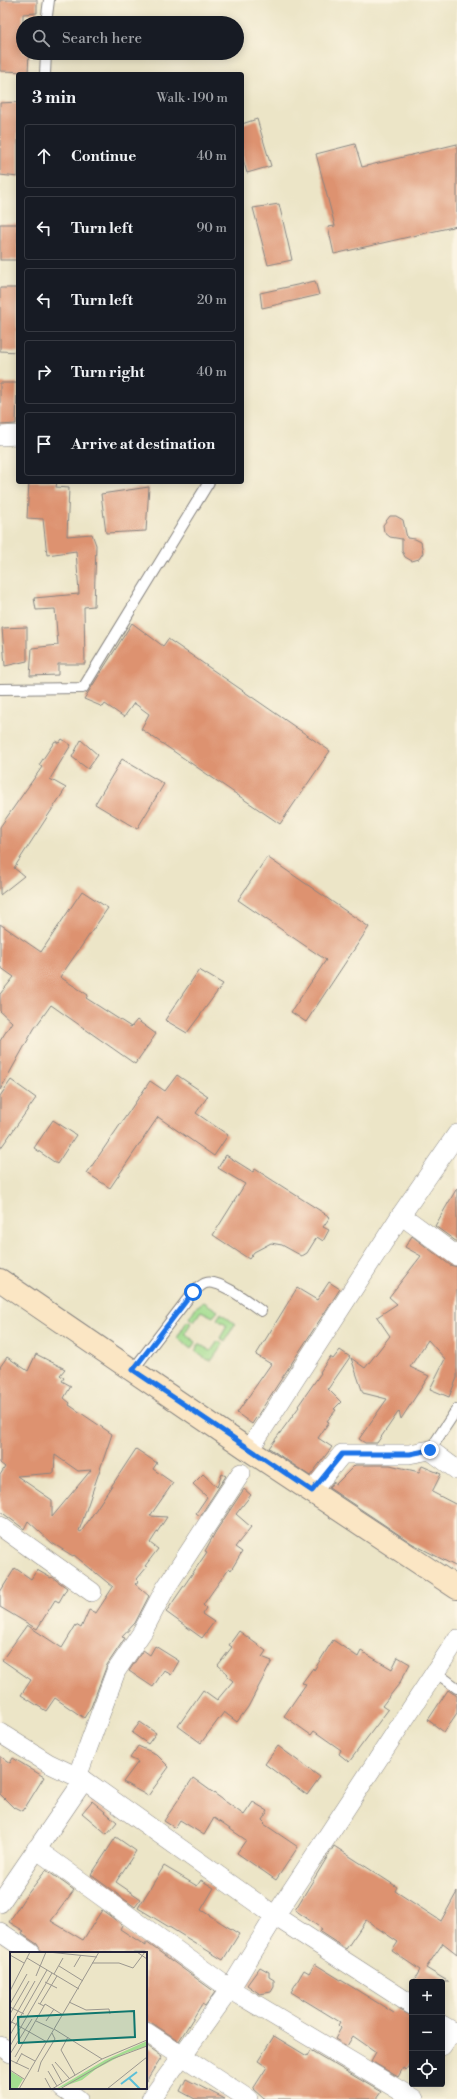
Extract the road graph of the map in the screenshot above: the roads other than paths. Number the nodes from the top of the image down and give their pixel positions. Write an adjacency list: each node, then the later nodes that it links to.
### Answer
1 (48, 0): 2 (lane)
2 (47, 16)
3 (46, 60): 4 (lane)
4 (45, 72)
5 (16, 434): 6 (street)
6 (0, 436)
7 (208, 484): 8 (lane)
8 (0, 689)
9 (457, 1134): 10 (street)
10 (401, 1215): 11 (street); 16 (street)
11 (457, 1256)
12 (0, 1281): 14 (main road)
13 (262, 1311): 14 (lane)
14 (133, 1370): 16 (main road)
15 (457, 1409): 17 (lane)
16 (249, 1450): 20 (main road)
17 (430, 1450): 18 (street); 20 (street)
18 (457, 1470)
19 (241, 1474): 28 (street)
20 (312, 1491): 22 (main road)
21 (0, 1526): 23 (street)
22 (457, 1588)
23 (92, 1592)
24 (457, 1639): 25 (street)
25 (434, 1672): 26 (lane); 31 (street)
26 (457, 1688)
27 (0, 1733): 28 (street)
28 (81, 1778): 29 (street); 31 (street)
29 (36, 1849): 30 (street); 34 (street)
30 (0, 1903)
31 (275, 1916): 34 (street); 35 (street)
32 (0, 1932): 33 (street)
33 (30, 1952)
34 (230, 1989): 39 (street); 41 (street)
35 (409, 2003)
36 (147, 2033): 39 (street)
37 (0, 2046): 38 (street)
38 (10, 2053)
39 (180, 2056): 43 (street); 44 (street)
40 (63, 2089): 42 (street)
41 (414, 2093)
42 (78, 2099)
43 (151, 2099)
44 (248, 2099)

